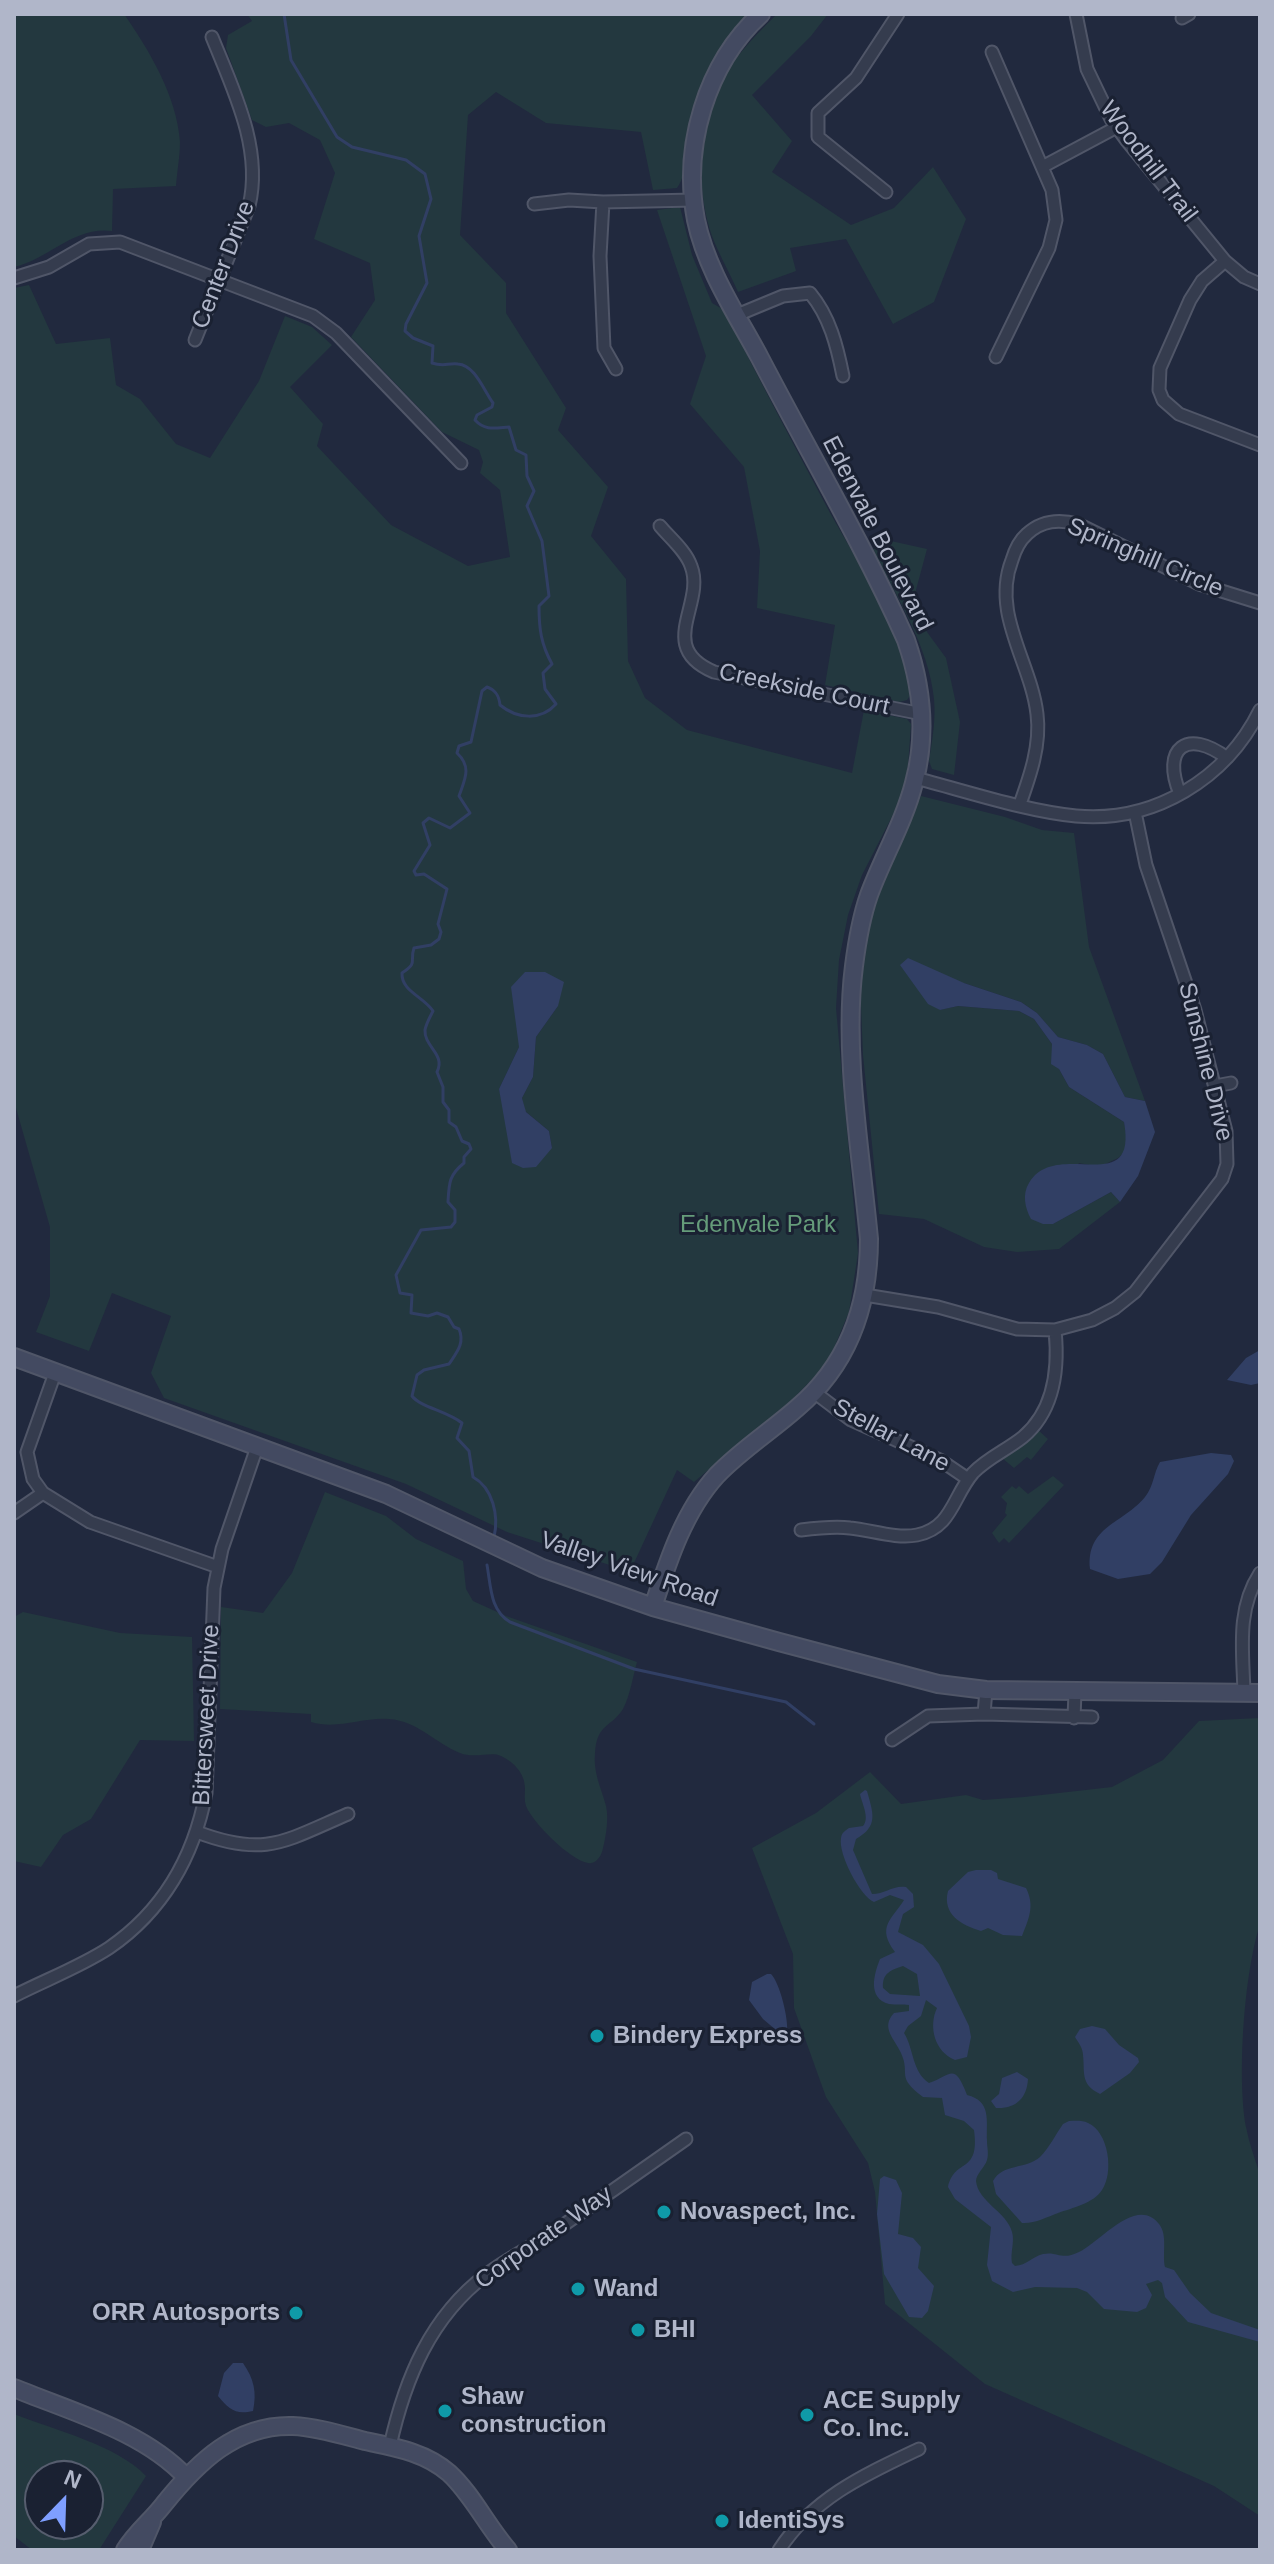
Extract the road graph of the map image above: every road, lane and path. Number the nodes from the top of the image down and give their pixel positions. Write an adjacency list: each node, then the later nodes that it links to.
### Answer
1 (761, 14): 9 (street, Edenvale Boulevard)
2 (898, 14): 8 (street)
3 (1076, 14): 6 (street, Woodhill Trail)
4 (212, 37): 14 (street, Center Drive)
5 (992, 52): 7 (street)
6 (1117, 127): 7 (street); 12 (street, Woodhill Trail)
7 (1042, 167): 18 (street)
8 (886, 192)
9 (694, 200): 10 (street); 16 (street, Edenvale Boulevard)
10 (603, 202): 11 (street); 19 (street)
11 (534, 204)
12 (1225, 261): 15 (street, Woodhill Trail); 21 (street)
13 (14, 278): 14 (street)
14 (220, 279): 17 (street, Center Drive); 22 (street)
15 (1260, 284)
16 (737, 315): 20 (street); 26 (street, Edenvale Boulevard)
17 (195, 340)
18 (996, 357)
19 (616, 369)
20 (843, 376)
21 (1260, 445)
22 (461, 463)
23 (660, 526): 26 (street, Creekside Court)
24 (1260, 603): 30 (street, Springhill Circle)
25 (1260, 710): 27 (street)
26 (922, 714): 28 (street, Edenvale Boulevard)
27 (1227, 758): 29 (street); 29 (street)
28 (915, 778): 30 (street); 34 (street, Edenvale Boulevard)
29 (1180, 794): 31 (street)
30 (1020, 804): 31 (street)
31 (1135, 812): 33 (street, Sunshine Drive)
32 (1231, 1083): 33 (street)
33 (1215, 1086): 35 (street, Sunshine Drive)
34 (865, 1295): 35 (street, Sunshine Drive); 38 (street, Edenvale Boulevard)
35 (1055, 1330): 40 (street)
36 (14, 1357): 37 (street, Valley View Road)
37 (55, 1373): 39 (street, Valley View Road); 41 (street)
38 (814, 1392): 40 (street, Stellar Lane); 46 (street, Edenvale Boulevard)
39 (257, 1447): 44 (street, Bittersweet Drive); 46 (street, Valley View Road)
40 (968, 1479): 43 (street)
41 (43, 1493): 42 (street); 44 (street)
42 (14, 1513)
43 (801, 1530)
44 (218, 1567): 55 (street, Bittersweet Drive)
45 (1260, 1573): 49 (street)
46 (653, 1607): 47 (street, Valley View Road)
47 (986, 1690): 48 (street, Valley View Road); 50 (street)
48 (1075, 1692): 49 (street, Valley View Road); 52 (street)
49 (1252, 1693)
50 (984, 1714): 52 (street); 53 (street)
51 (1092, 1717): 52 (street)
52 (1074, 1718)
53 (892, 1740)
54 (348, 1814): 55 (street)
55 (197, 1832): 56 (street, Bittersweet Drive)
56 (14, 1996)
57 (686, 2139): 59 (street, Corporate Way)
58 (14, 2388): 61 (street)
59 (390, 2446): 61 (street); 65 (street)
60 (919, 2449): 66 (street)
61 (186, 2477): 62 (street)
62 (153, 2518): 63 (street); 64 (street)
63 (125, 2550)
64 (140, 2550)
65 (508, 2550)
66 (779, 2550)

